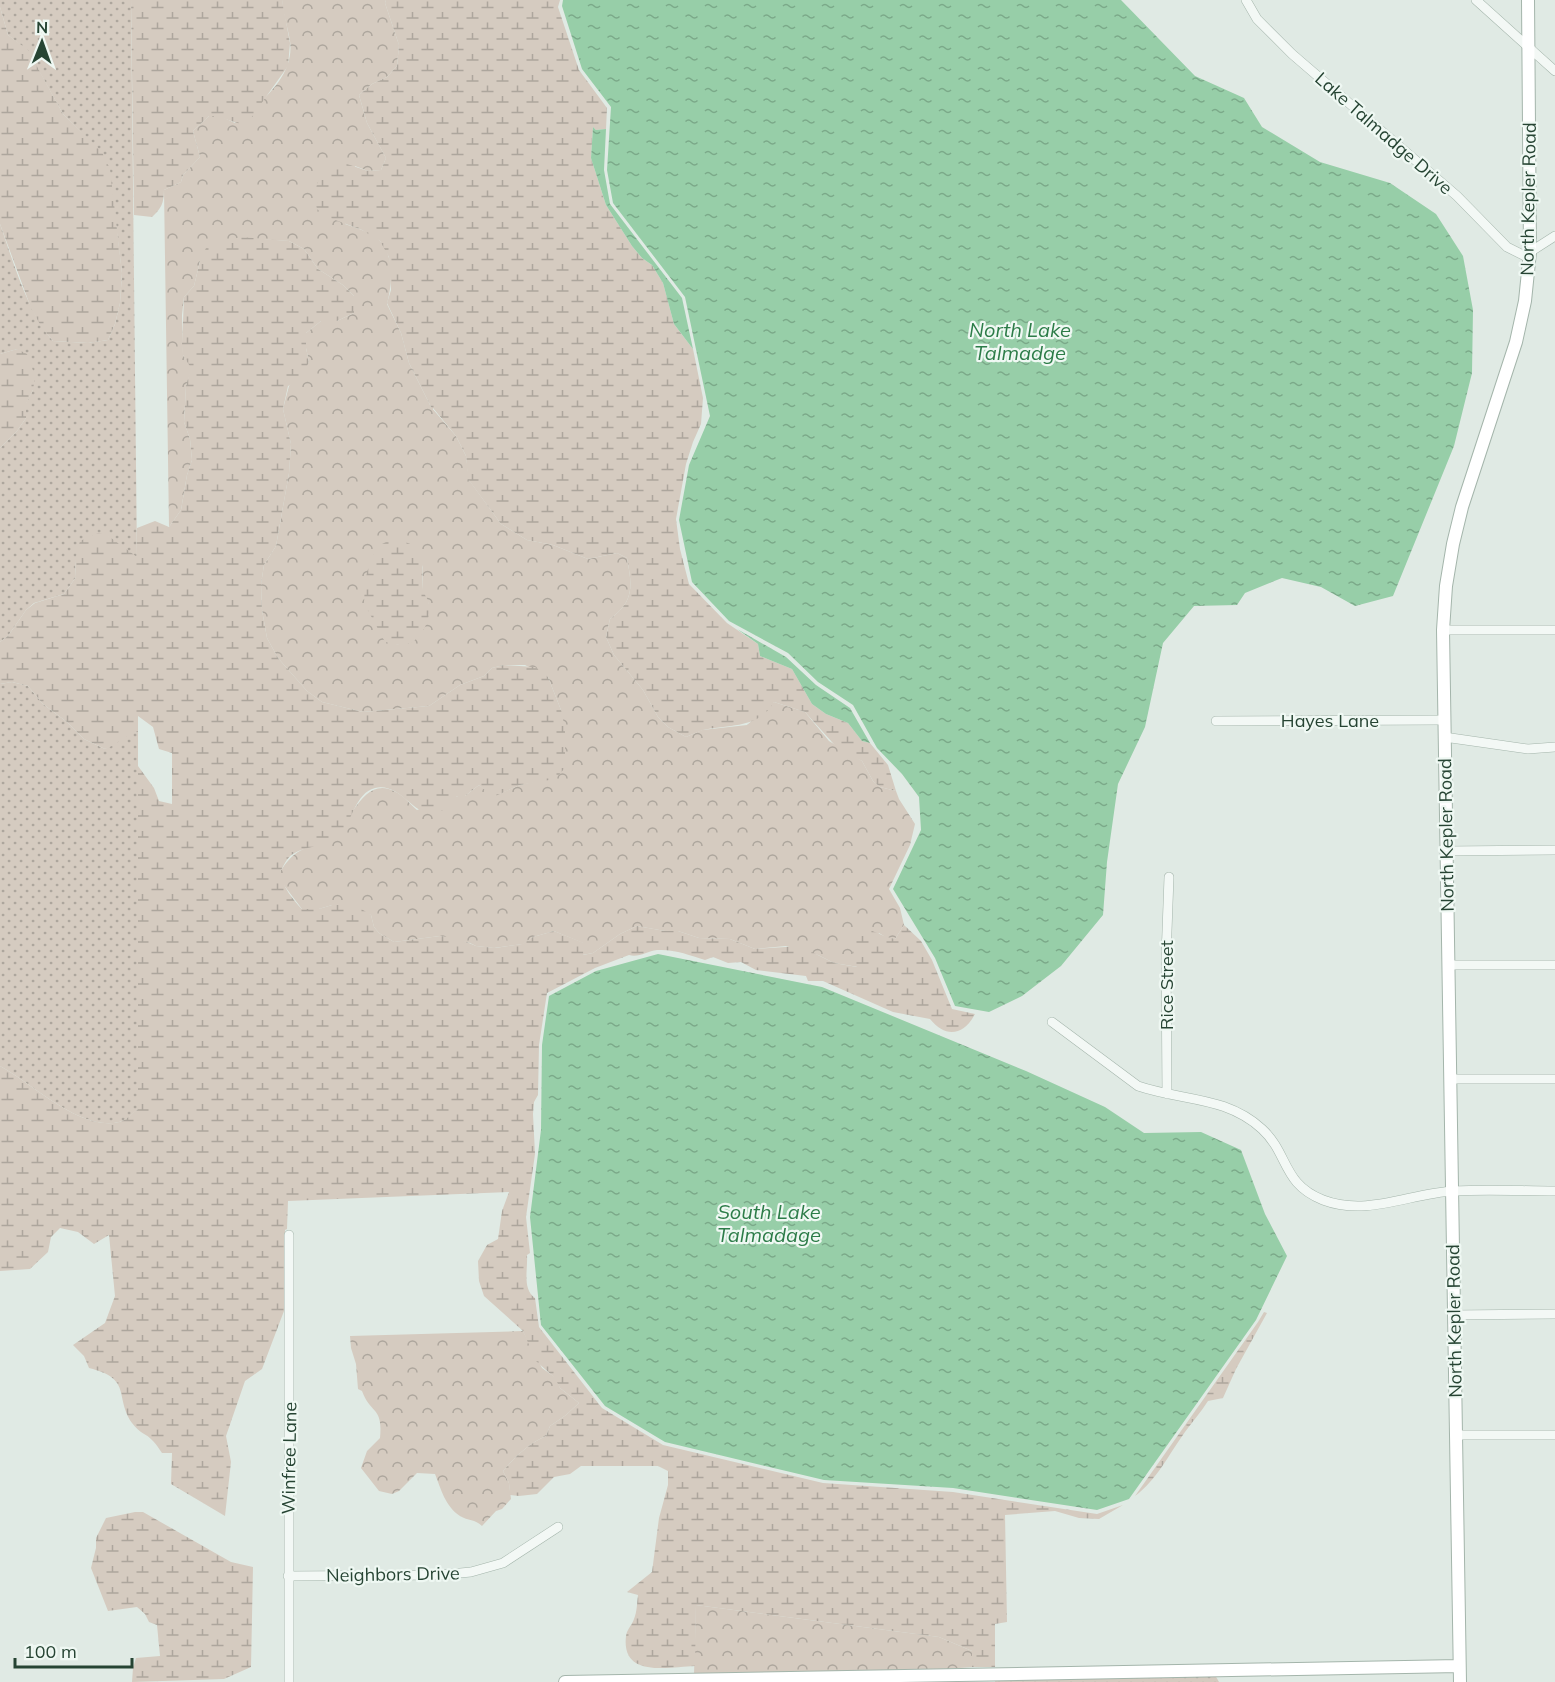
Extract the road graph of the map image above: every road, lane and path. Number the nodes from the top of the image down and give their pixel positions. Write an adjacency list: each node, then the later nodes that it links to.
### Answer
1 (1246, 0): 7 (street, Lake Talmadge Drive)
2 (1476, 0): 4 (street)
3 (1528, 0): 4 (main road, North Kepler Road)
4 (1529, 45): 5 (street); 7 (main road, North Kepler Road)
5 (1555, 71)
6 (1555, 236): 7 (street)
7 (1530, 255): 8 (main road, North Kepler Road)
8 (1443, 630): 9 (street); 10 (main road, North Kepler Road)
9 (1555, 630)
10 (1444, 720): 11 (street, Hayes Lane); 12 (main road, North Kepler Road)
11 (1216, 721)
12 (1444, 737): 13 (street); 15 (main road, North Kepler Road)
13 (1555, 747)
14 (1555, 850): 15 (street)
15 (1447, 851): 17 (main road, North Kepler Road)
16 (1169, 877): 22 (street, Rice Street)
17 (1448, 965): 18 (street); 21 (main road, North Kepler Road)
18 (1555, 965)
19 (1052, 1022): 22 (street)
20 (1555, 1079): 21 (street)
21 (1450, 1080): 23 (main road, North Kepler Road)
22 (1167, 1094): 23 (street)
23 (1452, 1191): 24 (street); 27 (main road, North Kepler Road)
24 (1555, 1191)
25 (289, 1234): 31 (street, Winfree Lane)
26 (1555, 1314): 27 (street)
27 (1453, 1315): 28 (main road, North Kepler Road)
28 (1456, 1435): 29 (street); 32 (main road, North Kepler Road)
29 (1555, 1435)
30 (558, 1527): 31 (street, Neighbors Drive)
31 (288, 1576): 33 (street, Winfree Lane)
32 (1460, 1666): 34 (main road); 35 (main road, North Kepler Road)
33 (289, 1682)
34 (565, 1682)
35 (1460, 1682)

